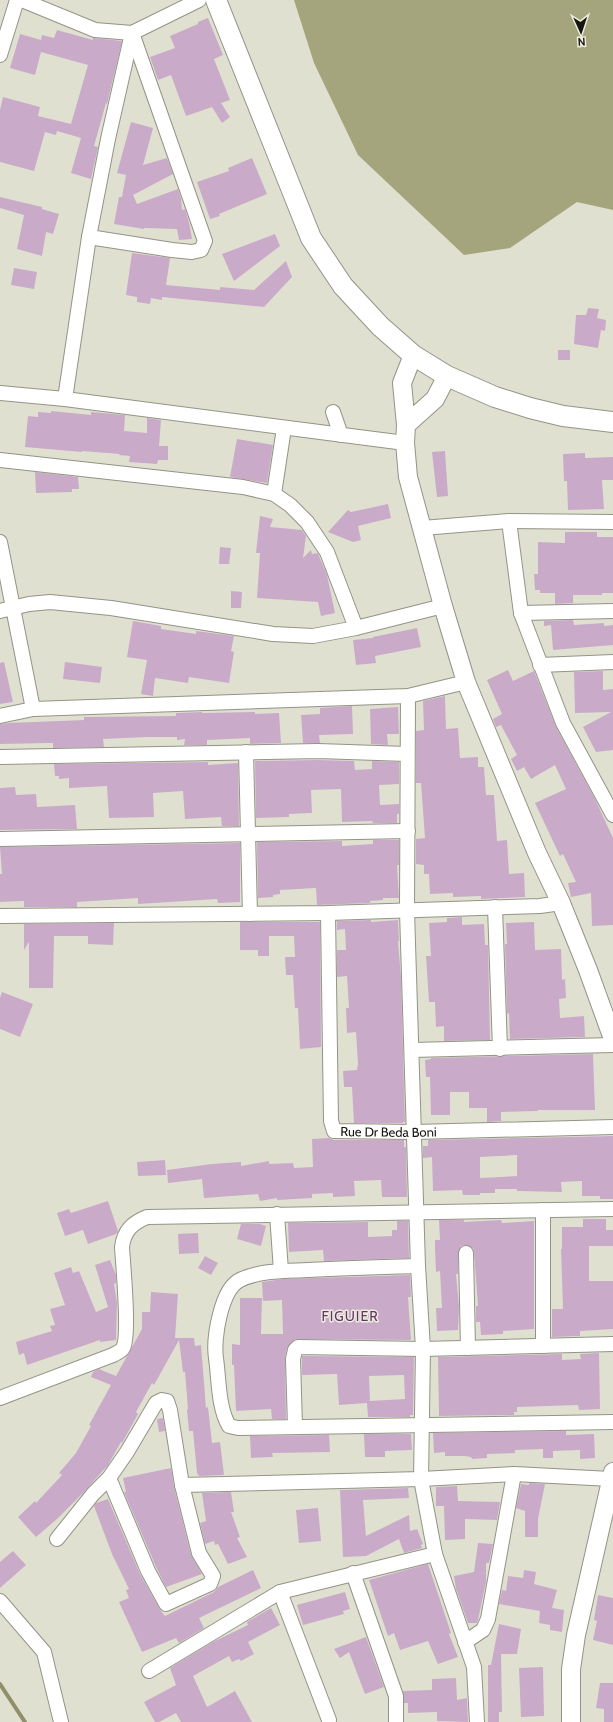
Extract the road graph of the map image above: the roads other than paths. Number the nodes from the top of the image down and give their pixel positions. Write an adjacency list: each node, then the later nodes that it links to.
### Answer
1 (17, 0): 6 (street)
2 (22, 0): 5 (street)
3 (199, 0): 5 (street)
4 (216, 0): 8 (main road)
5 (132, 33): 7 (street); 7 (street)
6 (0, 55)
7 (89, 237): 11 (street)
8 (413, 355): 9 (main road); 15 (street)
9 (447, 376): 13 (main road); 15 (street)
10 (0, 393): 11 (street)
11 (65, 399): 14 (street)
12 (333, 412): 16 (street)
13 (613, 422)
14 (290, 425): 16 (street); 19 (street)
15 (406, 425): 17 (street)
16 (341, 435): 17 (street)
17 (404, 443): 22 (street)
18 (0, 460): 19 (street)
19 (274, 494): 28 (street)
20 (509, 521): 21 (street); 22 (street); 27 (street)
21 (613, 522)
22 (422, 528): 24 (street)
23 (0, 542): 25 (street)
24 (443, 606): 28 (street); 31 (street)
25 (6, 610): 28 (street); 33 (street)
26 (613, 611): 27 (street)
27 (521, 613): 30 (street)
28 (356, 628)
29 (613, 662): 30 (street)
30 (540, 665): 38 (street)
31 (466, 682): 32 (street); 42 (street)
32 (408, 696): 33 (street); 36 (street)
33 (33, 709): 34 (street)
34 (0, 716)
35 (246, 752): 36 (street); 37 (street); 40 (street)
36 (407, 754): 39 (street)
37 (0, 757)
38 (613, 815)
39 (408, 831): 40 (street); 44 (street)
40 (247, 834): 41 (street); 46 (street)
41 (0, 839)
42 (561, 903): 43 (street); 48 (street)
43 (495, 907): 44 (street); 50 (street)
44 (407, 911): 45 (street); 51 (street)
45 (328, 913): 46 (street); 53 (street, Rue Dr Beda Boni)
46 (250, 914): 47 (street)
47 (0, 916)
48 (613, 1039)
49 (613, 1045): 50 (street)
50 (500, 1049): 51 (street)
51 (412, 1050): 53 (street)
52 (613, 1127): 53 (street, Rue Dr Beda Boni)
53 (414, 1132): 56 (street)
54 (613, 1209): 55 (street)
55 (543, 1210): 56 (street); 62 (street)
56 (417, 1212): 57 (street); 59 (street)
57 (277, 1214): 60 (street); 65 (street)
58 (466, 1252): 63 (street)
59 (418, 1266): 60 (street); 64 (street)
60 (281, 1271): 68 (street)
61 (613, 1344): 62 (street)
62 (543, 1346): 63 (street)
63 (468, 1348): 64 (street)
64 (423, 1349): 67 (street); 68 (street)
65 (0, 1398)
66 (613, 1422): 67 (street)
67 (421, 1425): 68 (street); 72 (street)
68 (295, 1427)
69 (514, 1474): 70 (street); 72 (street); 79 (street)
70 (612, 1476): 85 (street)
71 (109, 1478): 73 (street); 73 (street); 74 (street)
72 (421, 1479): 73 (street); 75 (street)
73 (182, 1485)
74 (57, 1539)
75 (435, 1554): 76 (street); 79 (street)
76 (354, 1573): 77 (street); 83 (street)
77 (280, 1592): 80 (street); 81 (street)
78 (0, 1601): 82 (street)
79 (465, 1642): 84 (street)
80 (149, 1671)
81 (327, 1721)
82 (62, 1722)
83 (396, 1722)
84 (477, 1722)
85 (571, 1722)

